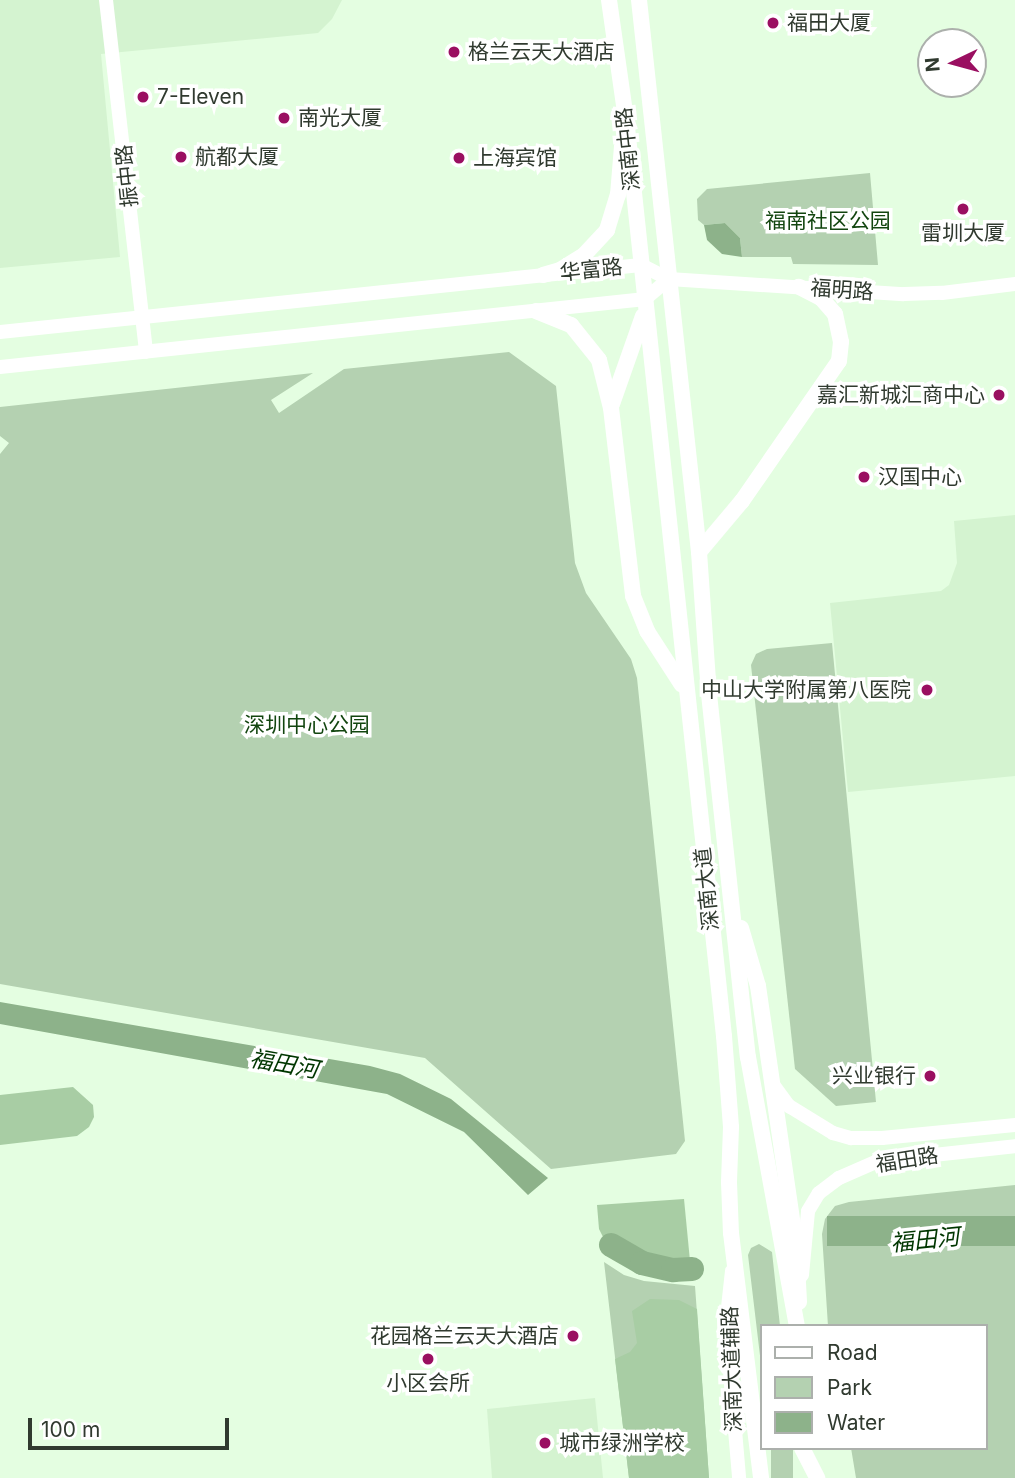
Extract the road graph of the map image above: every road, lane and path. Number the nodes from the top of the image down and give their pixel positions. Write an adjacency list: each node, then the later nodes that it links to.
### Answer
1 (106, 0): 12 (main road, 振中路)
2 (609, 0): 4 (main road, 深南中路)
3 (639, 0): 7 (main road, 深南中路)
4 (627, 127): 5 (main road, 深南中路); 6 (main road)
5 (641, 265): 6 (main road, 华富路); 7 (main road, 华富路); 10 (main road, 深南中路)
6 (542, 275): 12 (main road, 华富路)
7 (669, 279): 9 (main road, 福明路); 10 (main road, 华富路); 17 (main road, 深南大道)
8 (1015, 284): 9 (main road, 福明路)
9 (799, 286): 17 (main road)
10 (645, 299): 11 (main road, 华富路); 16 (main road); 18 (main road, 深南大道)
11 (536, 311): 14 (main road, 华富路); 16 (main road)
12 (142, 317): 13 (main road, 华富路); 14 (main road, 振中路)
13 (0, 332)
14 (146, 352): 15 (main road, 华富路)
15 (0, 367)
16 (611, 408): 18 (main road)
17 (699, 552): 19 (main road, 深南大道)
18 (687, 700): 23 (main road, 深南大道)
19 (733, 910): 20 (main road); 25 (main road, 深南大道)
20 (772, 1083): 21 (main road, 福田路); 24 (main road)
21 (1015, 1125)
22 (1015, 1146): 24 (main road, 福田路)
23 (733, 1260): 28 (main road, 深南大道); 31 (main road, 深南大道辅路)
24 (800, 1287): 26 (main road)
25 (797, 1324)
26 (797, 1324)
27 (760, 1390): 28 (main road)
28 (756, 1432): 32 (main road, 深南大道)
29 (803, 1450): 33 (main road)
30 (814, 1450): 33 (main road)
31 (739, 1478)
32 (761, 1478)
33 (818, 1478)

